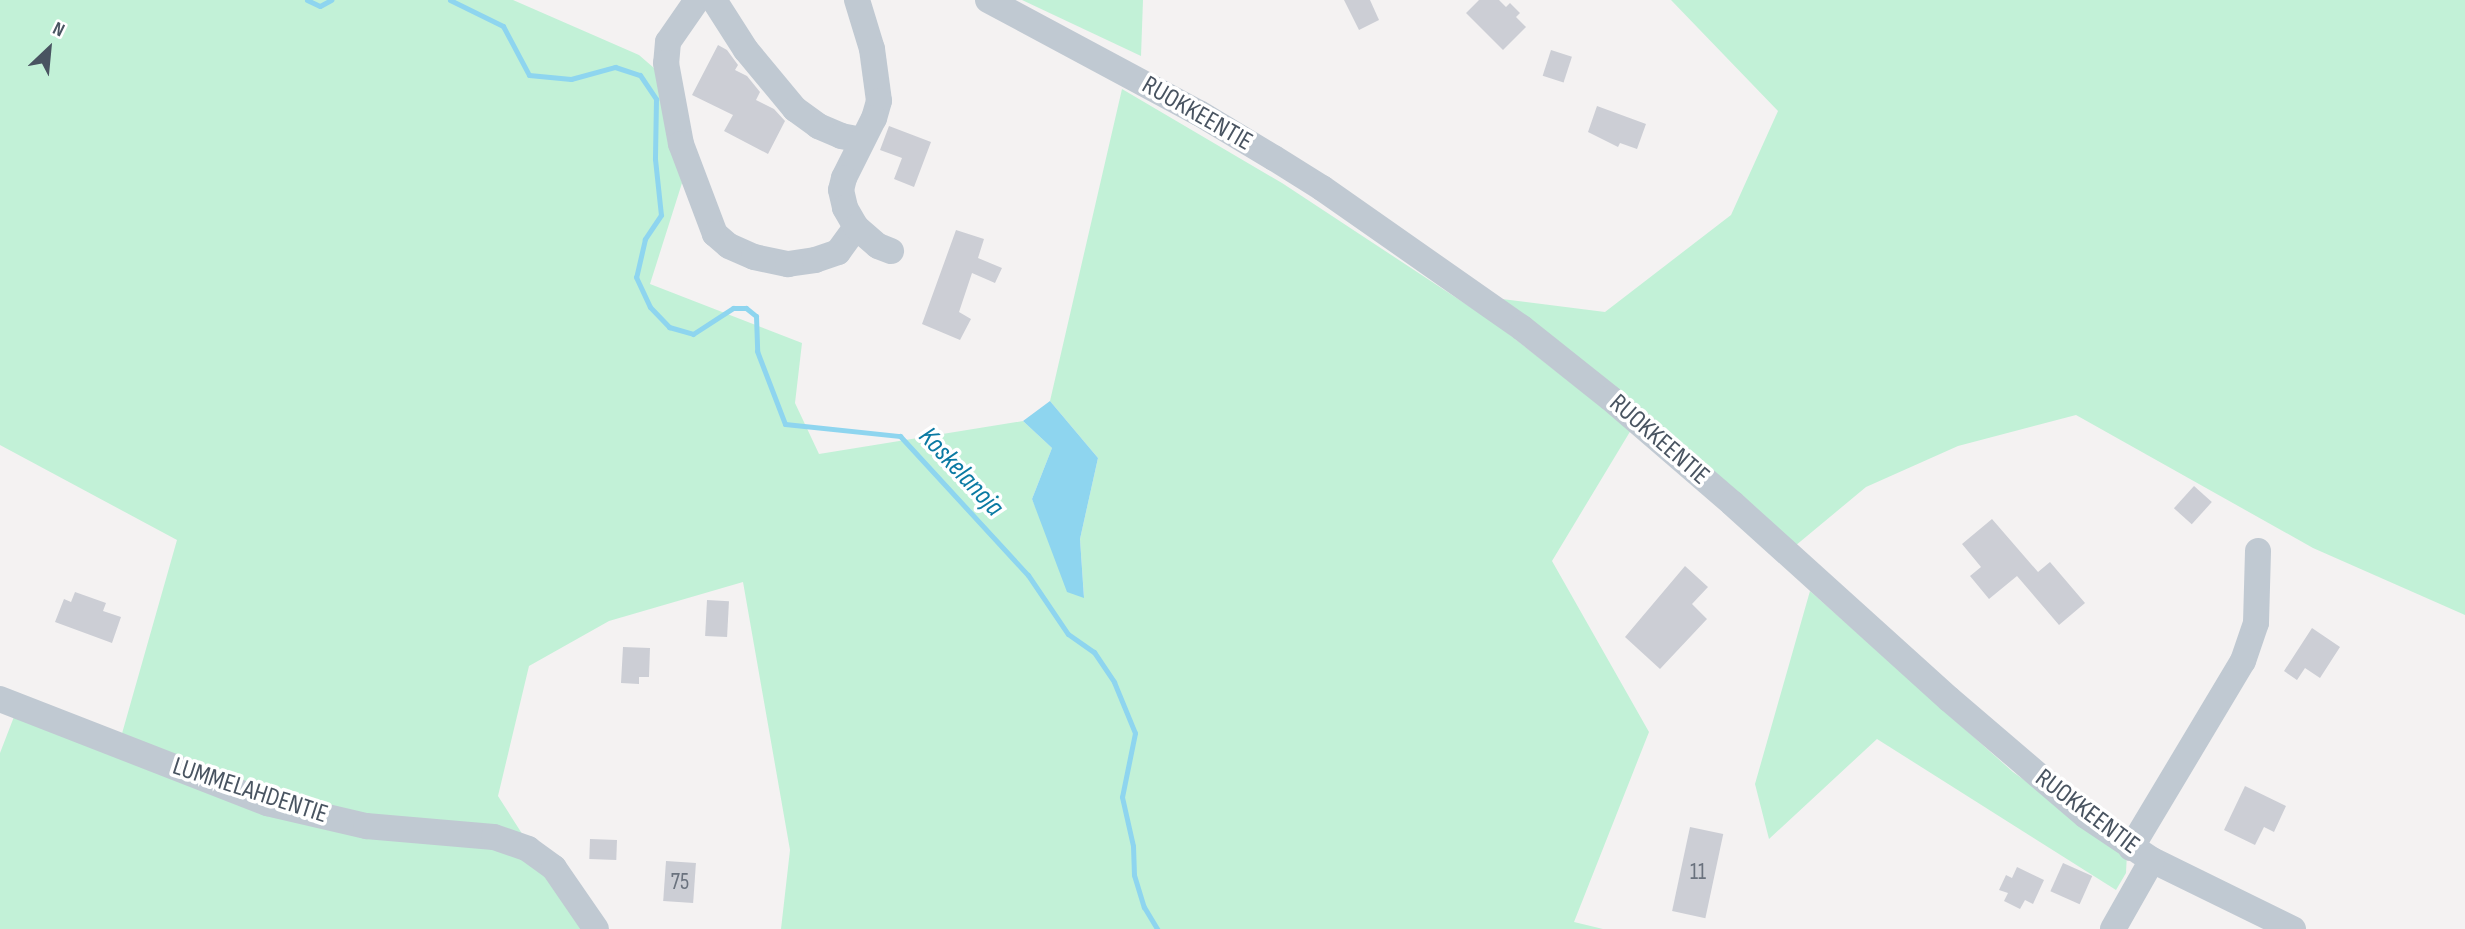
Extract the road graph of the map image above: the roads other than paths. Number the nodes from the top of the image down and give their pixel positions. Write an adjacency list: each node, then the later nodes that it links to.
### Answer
1 (697, 0): 6 (street)
2 (713, 0): 5 (street)
3 (857, 0): 5 (street)
4 (988, 0): 10 (street, RUOKKEENTIE)
5 (862, 140): 6 (street)
6 (856, 227): 7 (street)
7 (891, 251)
8 (2258, 551): 10 (street)
9 (0, 699): 11 (street, LUMMELAHDENTIE)
10 (2142, 854): 12 (street); 13 (street, RUOKKEENTIE)
11 (596, 929)
12 (2113, 929)
13 (2293, 929)

